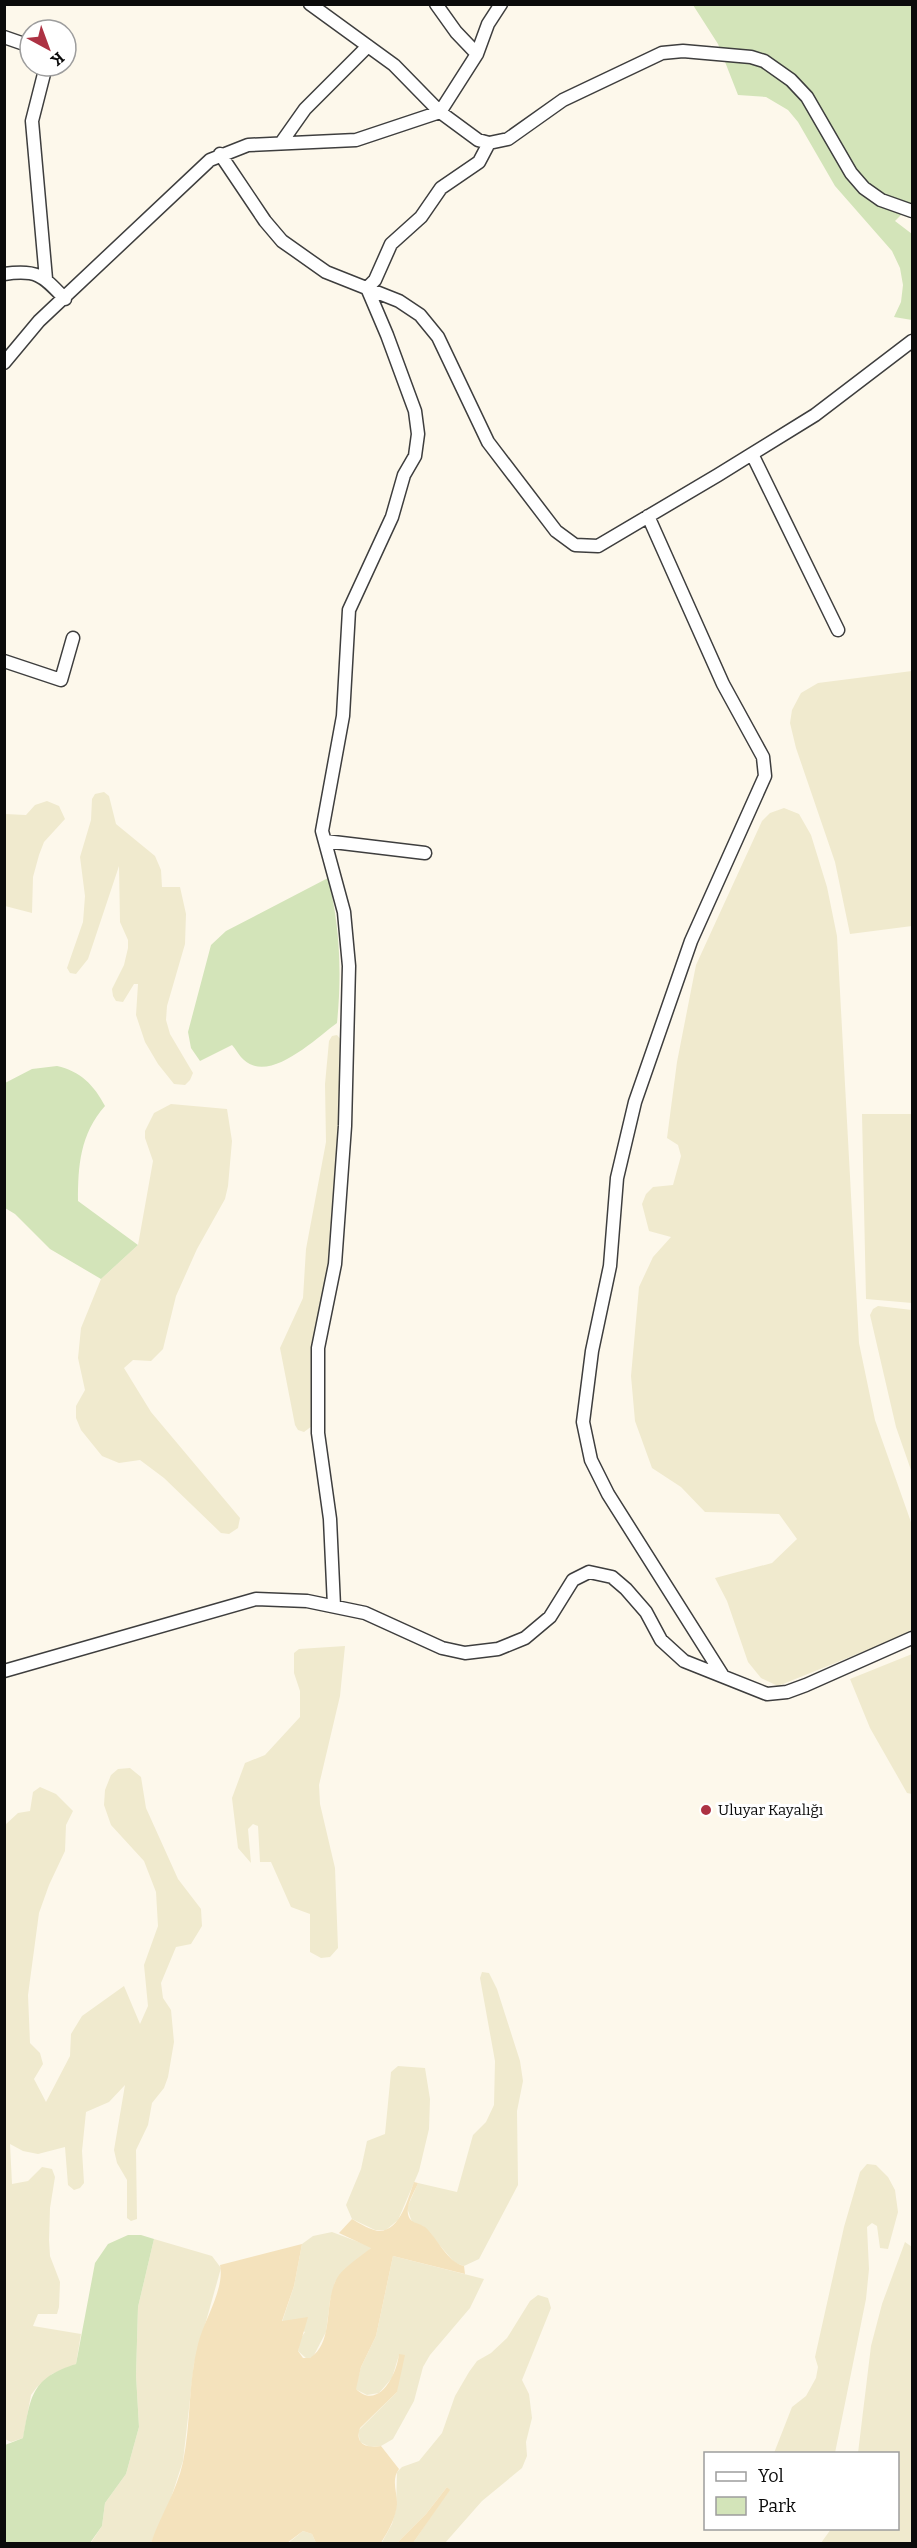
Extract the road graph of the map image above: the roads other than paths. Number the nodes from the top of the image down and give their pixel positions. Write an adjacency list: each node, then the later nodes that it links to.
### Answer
1 (310, 4): 4 (street)
2 (436, 4): 5 (street)
3 (501, 4): 5 (street)
4 (368, 46): 7 (street); 8 (street)
5 (477, 54): 7 (street)
6 (43, 78): 13 (street)
7 (440, 112): 8 (street); 9 (street)
8 (281, 142): 10 (street)
9 (489, 143): 11 (street); 14 (street)
10 (220, 154): 14 (street); 15 (street)
11 (912, 211)
12 (4, 274): 13 (street)
13 (46, 279): 15 (street)
14 (367, 288): 19 (street); 23 (street)
15 (65, 299): 17 (street)
16 (912, 341): 18 (street)
17 (4, 363)
18 (752, 454): 19 (street); 20 (street)
19 (648, 516): 28 (street)
20 (837, 630)
21 (73, 638): 22 (street)
22 (4, 661)
23 (325, 842): 24 (street); 25 (street)
24 (425, 853)
25 (334, 1606): 27 (street); 28 (street)
26 (912, 1638): 28 (street)
27 (4, 1671)
28 (723, 1676)

